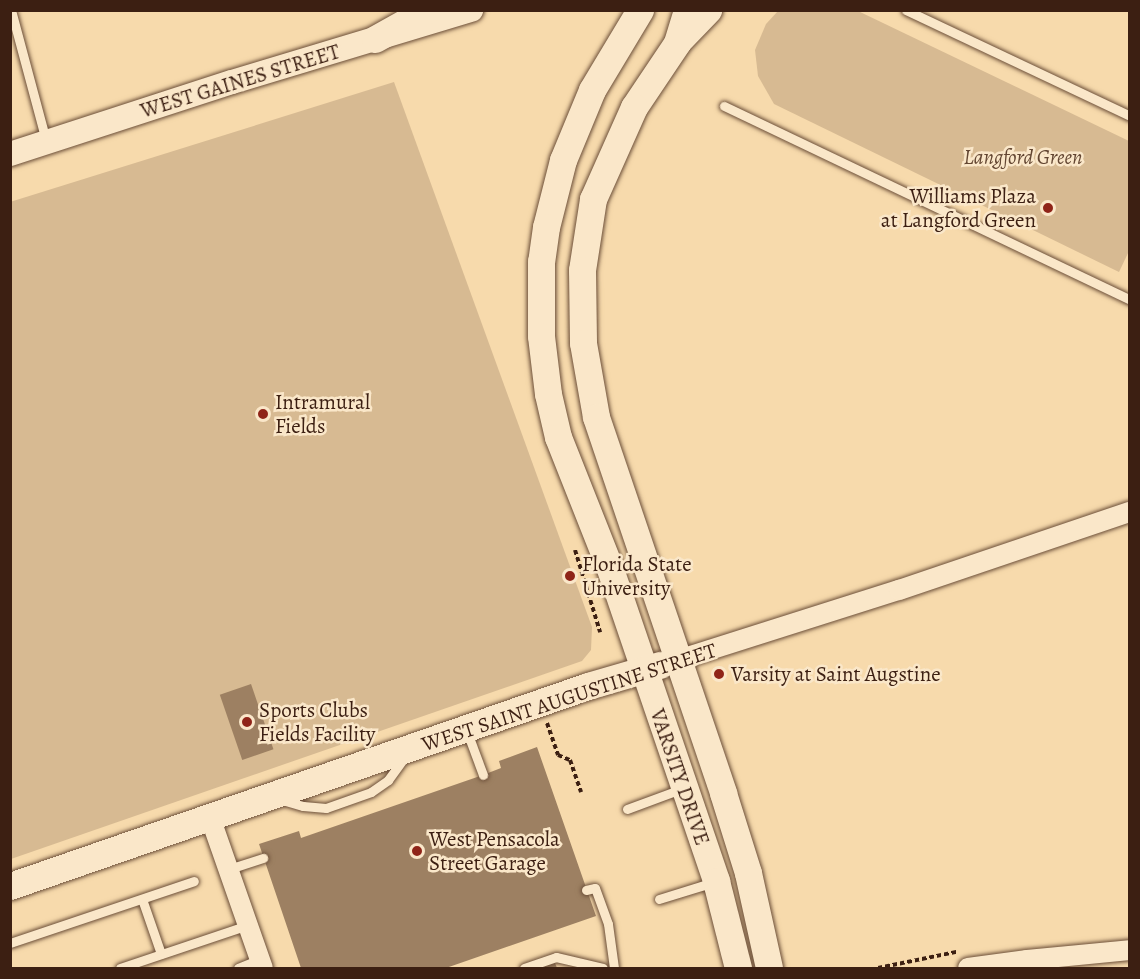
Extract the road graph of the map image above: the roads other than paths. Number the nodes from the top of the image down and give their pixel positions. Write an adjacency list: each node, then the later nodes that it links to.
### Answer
1 (11, 10): 12 (lane)
2 (427, 10): 8 (main road)
3 (471, 10): 8 (street, WEST GAINES STREET)
4 (640, 10): 17 (main road, VARSITY DRIVE)
5 (687, 10): 9 (main road, VARSITY DRIVE)
6 (708, 10): 9 (main road)
7 (906, 10): 11 (lane)
8 (375, 39): 12 (street, WEST GAINES STREET)
9 (676, 43): 16 (main road, VARSITY DRIVE)
10 (724, 106): 14 (lane)
11 (1130, 116)
12 (46, 142): 13 (street, WEST GAINES STREET)
13 (10, 154)
14 (1130, 300)
15 (1130, 512): 16 (street, WEST SAINT AUGUSTINE STREET)
16 (678, 660): 17 (main road, WEST SAINT AUGUSTINE STREET); 42 (main road, VARSITY DRIVE)
17 (644, 670): 18 (main road, WEST SAINT AUGUSTINE STREET); 20 (main road, VARSITY DRIVE)
18 (466, 728): 19 (lane); 22 (main road, WEST SAINT AUGUSTINE STREET)
19 (483, 775)
20 (683, 788): 21 (lane); 26 (main road, VARSITY DRIVE)
21 (627, 809)
22 (210, 817): 24 (street); 27 (main road, WEST SAINT AUGUSTINE STREET)
23 (263, 858): 24 (lane)
24 (229, 869): 31 (street)
25 (194, 881): 29 (lane)
26 (716, 881): 30 (lane); 41 (main road, VARSITY DRIVE)
27 (10, 886)
28 (586, 890): 40 (lane)
29 (142, 898): 32 (lane); 34 (lane)
30 (659, 899)
31 (248, 925): 34 (lane); 35 (street)
32 (10, 944)
33 (1130, 950): 43 (street)
34 (161, 954): 36 (lane)
35 (261, 964): 37 (lane)
36 (120, 969)
37 (238, 969)
38 (524, 969): 39 (lane)
39 (603, 969)
40 (614, 969)
41 (738, 969)
42 (769, 969)
43 (968, 969)

